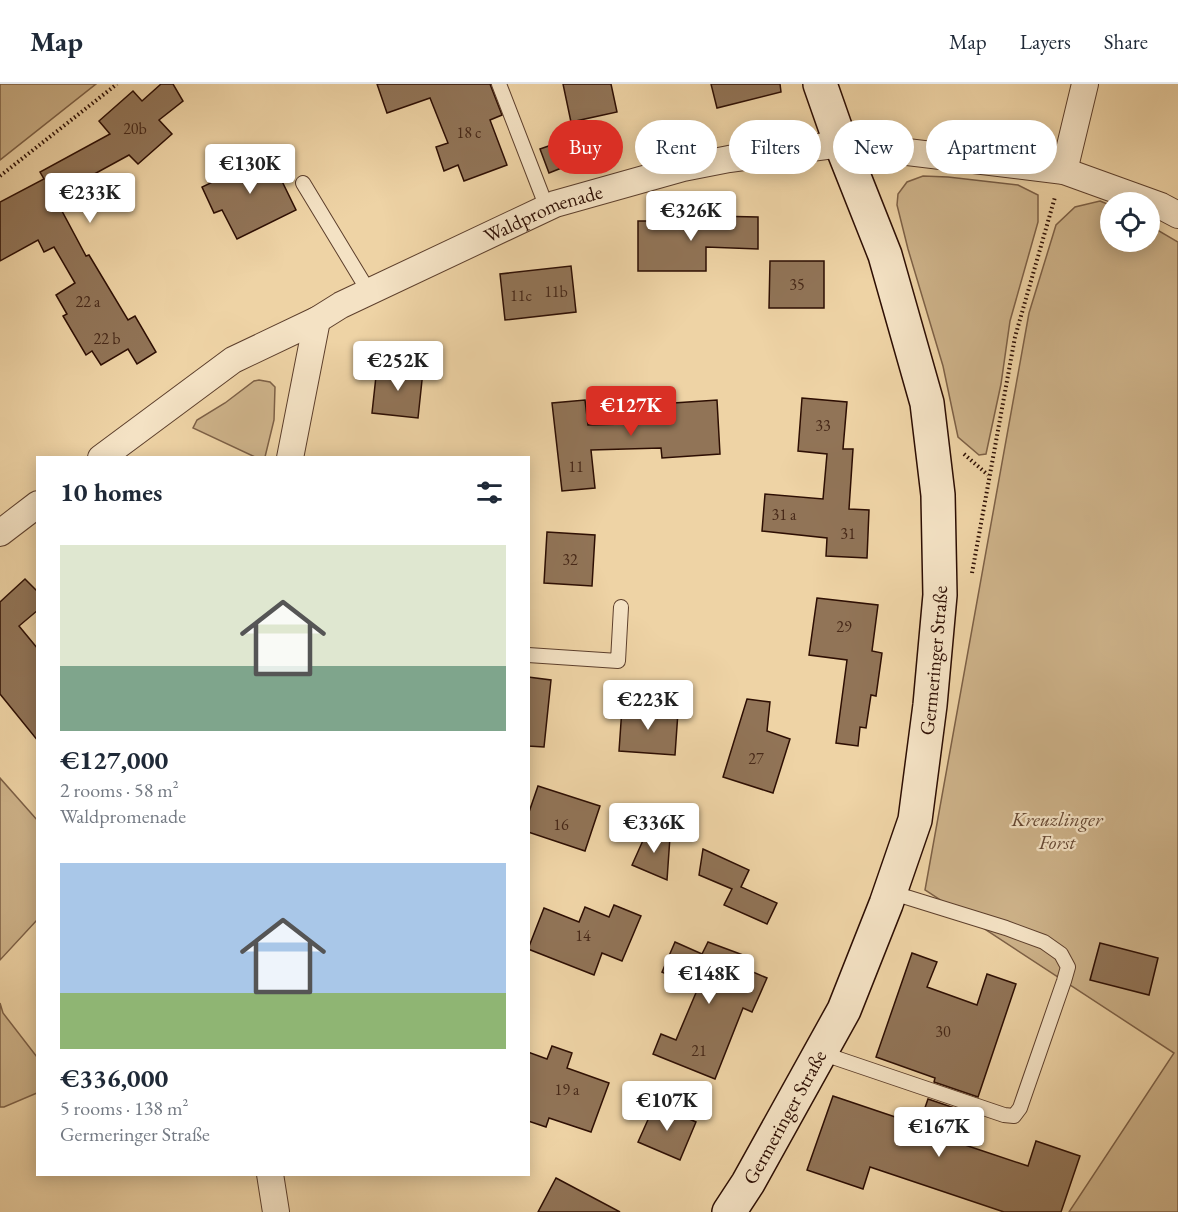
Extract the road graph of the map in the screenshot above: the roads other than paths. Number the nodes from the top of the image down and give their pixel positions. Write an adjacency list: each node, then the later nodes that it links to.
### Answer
1 (499, 84): 10 (lane)
2 (820, 84): 4 (street, Germeringer Straße)
3 (1085, 84): 7 (street)
4 (833, 121)
5 (833, 145): 10 (street, Waldpromenade)
6 (914, 153): 7 (street, Waldpromenade)
7 (1064, 171): 11 (street, Waldpromenade)
8 (853, 174): 20 (street, Germeringer Straße)
9 (303, 183): 12 (lane)
10 (547, 208): 12 (street, Waldpromenade)
11 (1178, 215)
12 (369, 292): 13 (street, Waldpromenade)
13 (316, 320): 14 (street, Waldpromenade); 15 (street)
14 (103, 456)
15 (290, 456)
16 (36, 506): 17 (street)
17 (0, 533)
18 (621, 608): 19 (lane)
19 (530, 655)
20 (890, 892): 21 (street, Germeringer Straße); 21 (lane)
21 (820, 1053): 24 (street, Germeringer Straße)
22 (270, 1176): 23 (street)
23 (276, 1212)
24 (729, 1212)

